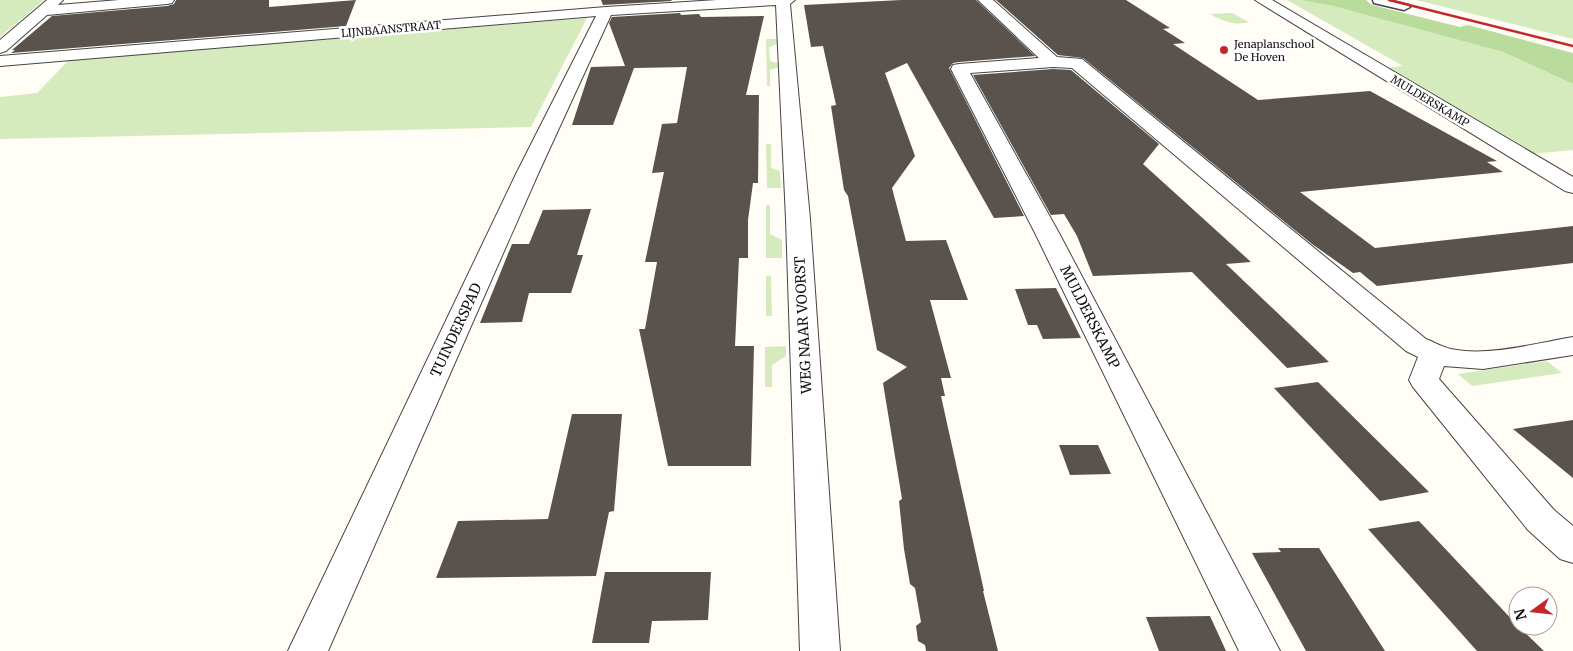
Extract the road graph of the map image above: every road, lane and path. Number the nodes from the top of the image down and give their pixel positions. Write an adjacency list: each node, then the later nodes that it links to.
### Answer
1 (56, 0): 10 (street)
2 (167, 0): 10 (street)
3 (783, 0): 4 (street, LIJNBAANSTRAAT); 8 (street, LIJNBAANSTRAAT); 20 (street, WEG NAAR VOORST)
4 (788, 0)
5 (986, 0): 14 (street)
6 (1262, 0): 15 (street, MULDERSKAMP)
7 (1380, 0): 9 (lane)
8 (685, 2): 11 (street, LIJNBAANSTRAAT)
9 (1404, 7)
10 (43, 11): 12 (street)
11 (606, 11): 13 (street, LIJNBAANSTRAAT); 19 (street, TUINDERSPAD)
12 (0, 48)
13 (0, 62)
14 (1053, 62): 17 (street, MULDERSKAMP); 21 (street, MULDERSKAMP)
15 (1573, 186)
16 (1573, 346): 17 (street, MULDERSKAMP)
17 (1434, 354): 18 (street)
18 (1573, 548)
19 (308, 651)
20 (820, 651)
21 (1260, 651)

